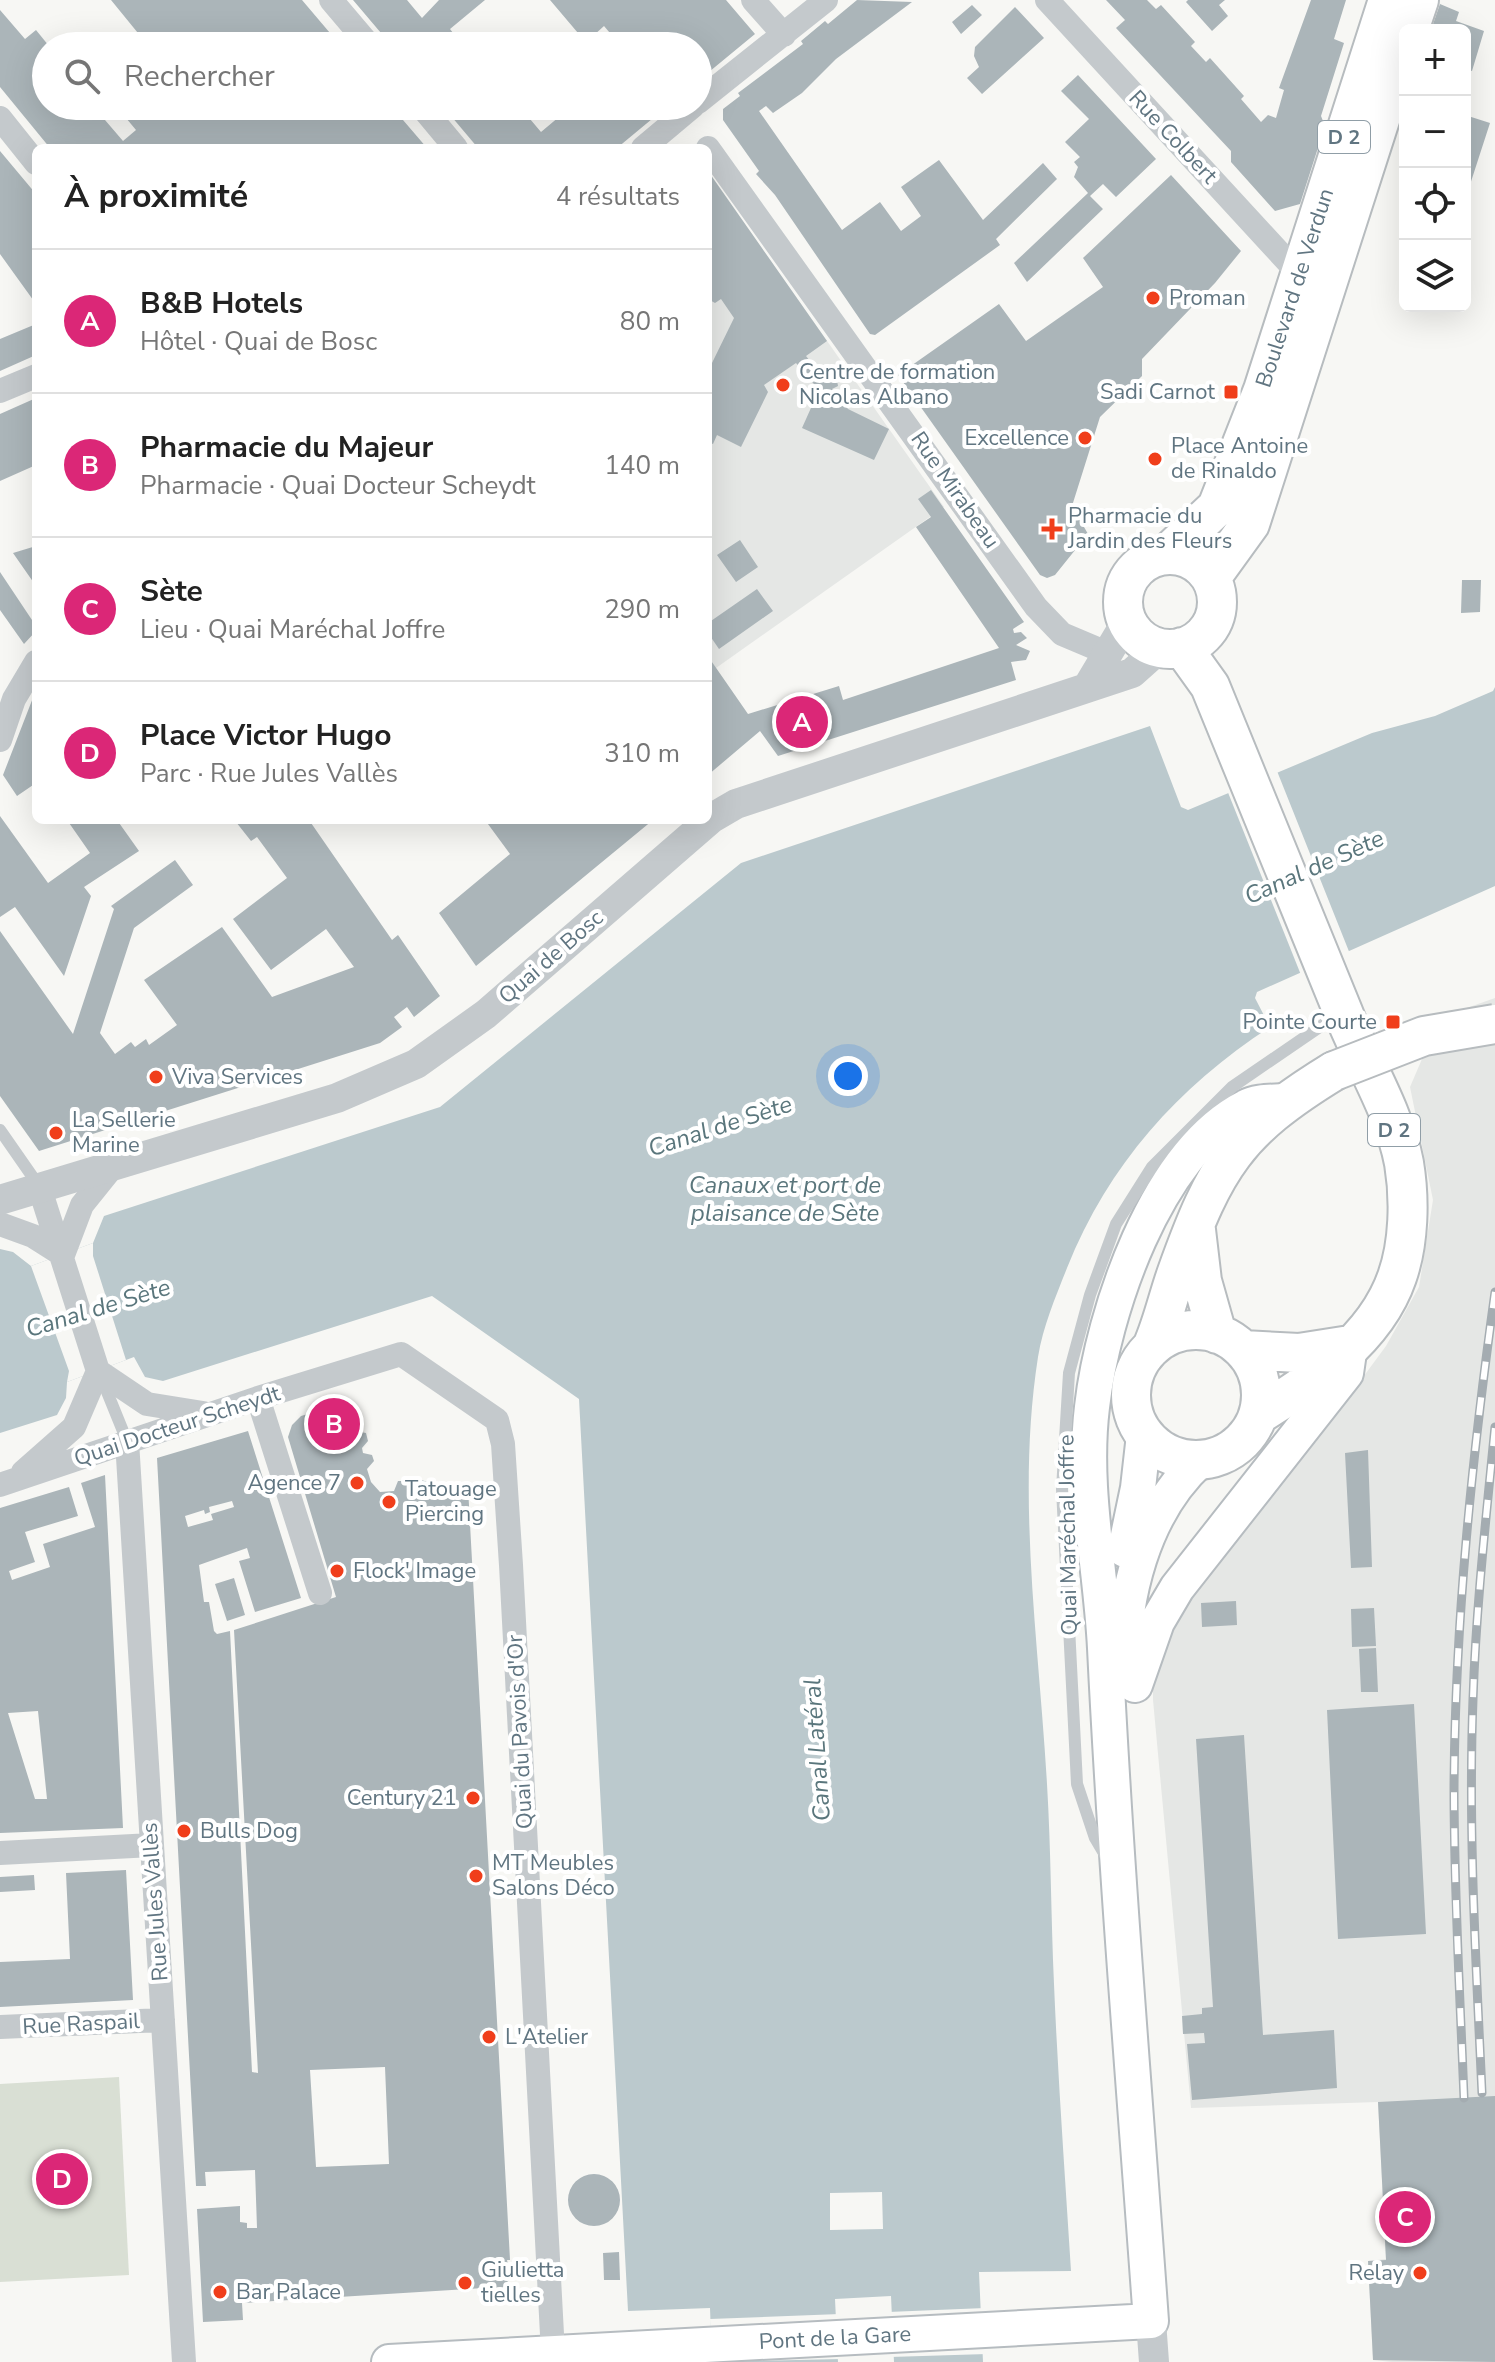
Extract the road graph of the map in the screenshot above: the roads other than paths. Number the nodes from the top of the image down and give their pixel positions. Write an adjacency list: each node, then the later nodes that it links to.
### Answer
1 (331, 0): 8 (street)
2 (753, 0): 9 (street)
3 (826, 0): 9 (street)
4 (1047, 0): 21 (street, Rue Colbert)
5 (1388, 0): 21 (main road, Boulevard de Verdun / D 2)
6 (1419, 0): 7 (main road)
7 (1411, 24)
8 (358, 32)
9 (784, 35): 11 (street)
10 (1399, 61): 25 (main road, Boulevard de Verdun / D 2)
11 (712, 91)
12 (0, 118): 20 (street)
13 (433, 120): 16 (street)
14 (676, 120): 17 (street)
15 (696, 120): 18 (street, Rue Mirabeau)
16 (453, 144)
17 (648, 144)
18 (706, 144)
19 (712, 154): 28 (street, Rue Mirabeau)
20 (32, 158)
21 (1299, 274): 24 (main road, Boulevard de Verdun / D 2)
22 (32, 378): 23 (street)
23 (0, 391)
24 (1166, 555): 25 (main road); 26 (main road)
25 (1211, 578): 27 (main road)
26 (1127, 621): 27 (main road); 28 (street)
27 (1182, 643): 30 (street, Quai de Bosc); 34 (main road, D 2)
28 (1107, 653): 30 (street)
29 (32, 669): 31 (street)
30 (1087, 688): 32 (street, Quai de Bosc)
31 (0, 740)
32 (712, 818)
33 (705, 824): 38 (street, Quai de Bosc)
34 (1342, 1011): 45 (main road, D 2); 61 (lane, Quai Maréchal Joffre)
35 (1495, 1024): 36 (main road, bridge)
36 (1284, 1101): 42 (main road); 57 (main road)
37 (0, 1130): 39 (lane)
38 (115, 1164): 39 (street, Quai de Bosc); 43 (street)
39 (39, 1186): 40 (street, Quai de Bosc); 43 (street)
40 (0, 1200)
41 (0, 1224): 43 (street)
42 (1196, 1227): 44 (main road); 46 (main road)
43 (63, 1255): 48 (street)
44 (1230, 1342): 45 (main road); 46 (main road); 51 (main road)
45 (1350, 1345): 51 (main road, D 2); 58 (main road)
46 (1152, 1347): 52 (main road)
47 (401, 1354): 49 (street, Quai Docteur Scheydt); 66 (street, Quai du Pavois d'Or)
48 (98, 1371): 50 (street); 53 (lane); 55 (street)
49 (258, 1398): 50 (street, Quai Docteur Scheydt); 56 (street)
50 (210, 1414): 53 (street, Quai Docteur Scheydt)
51 (1258, 1415): 54 (main road)
52 (1144, 1435): 54 (main road); 57 (main road)
53 (127, 1441): 55 (street, Quai Docteur Scheydt); 59 (street, Rue Jules Vallès)
54 (1200, 1460): 58 (main road, Quai Maréchal Joffre)
55 (6, 1483)
56 (320, 1593)
57 (1105, 1641): 61 (main road, Quai Maréchal Joffre)
58 (1123, 1720): 64 (main road, Quai Maréchal Joffre)
59 (152, 1845): 60 (street); 62 (street, Rue Jules Vallès)
60 (0, 1853)
61 (1116, 1871): 64 (main road, Quai Maréchal Joffre)
62 (163, 2020): 63 (street, Rue Raspail); 67 (street, Rue Jules Vallès)
63 (0, 2027)
64 (1132, 2097): 65 (main road, Quai Maréchal Joffre)
65 (1151, 2321): 66 (main road, Pont de la Gare); 69 (street)
66 (554, 2357): 68 (main road, Pont de la Gare)
67 (184, 2362)
68 (389, 2362)
69 (1154, 2362)

